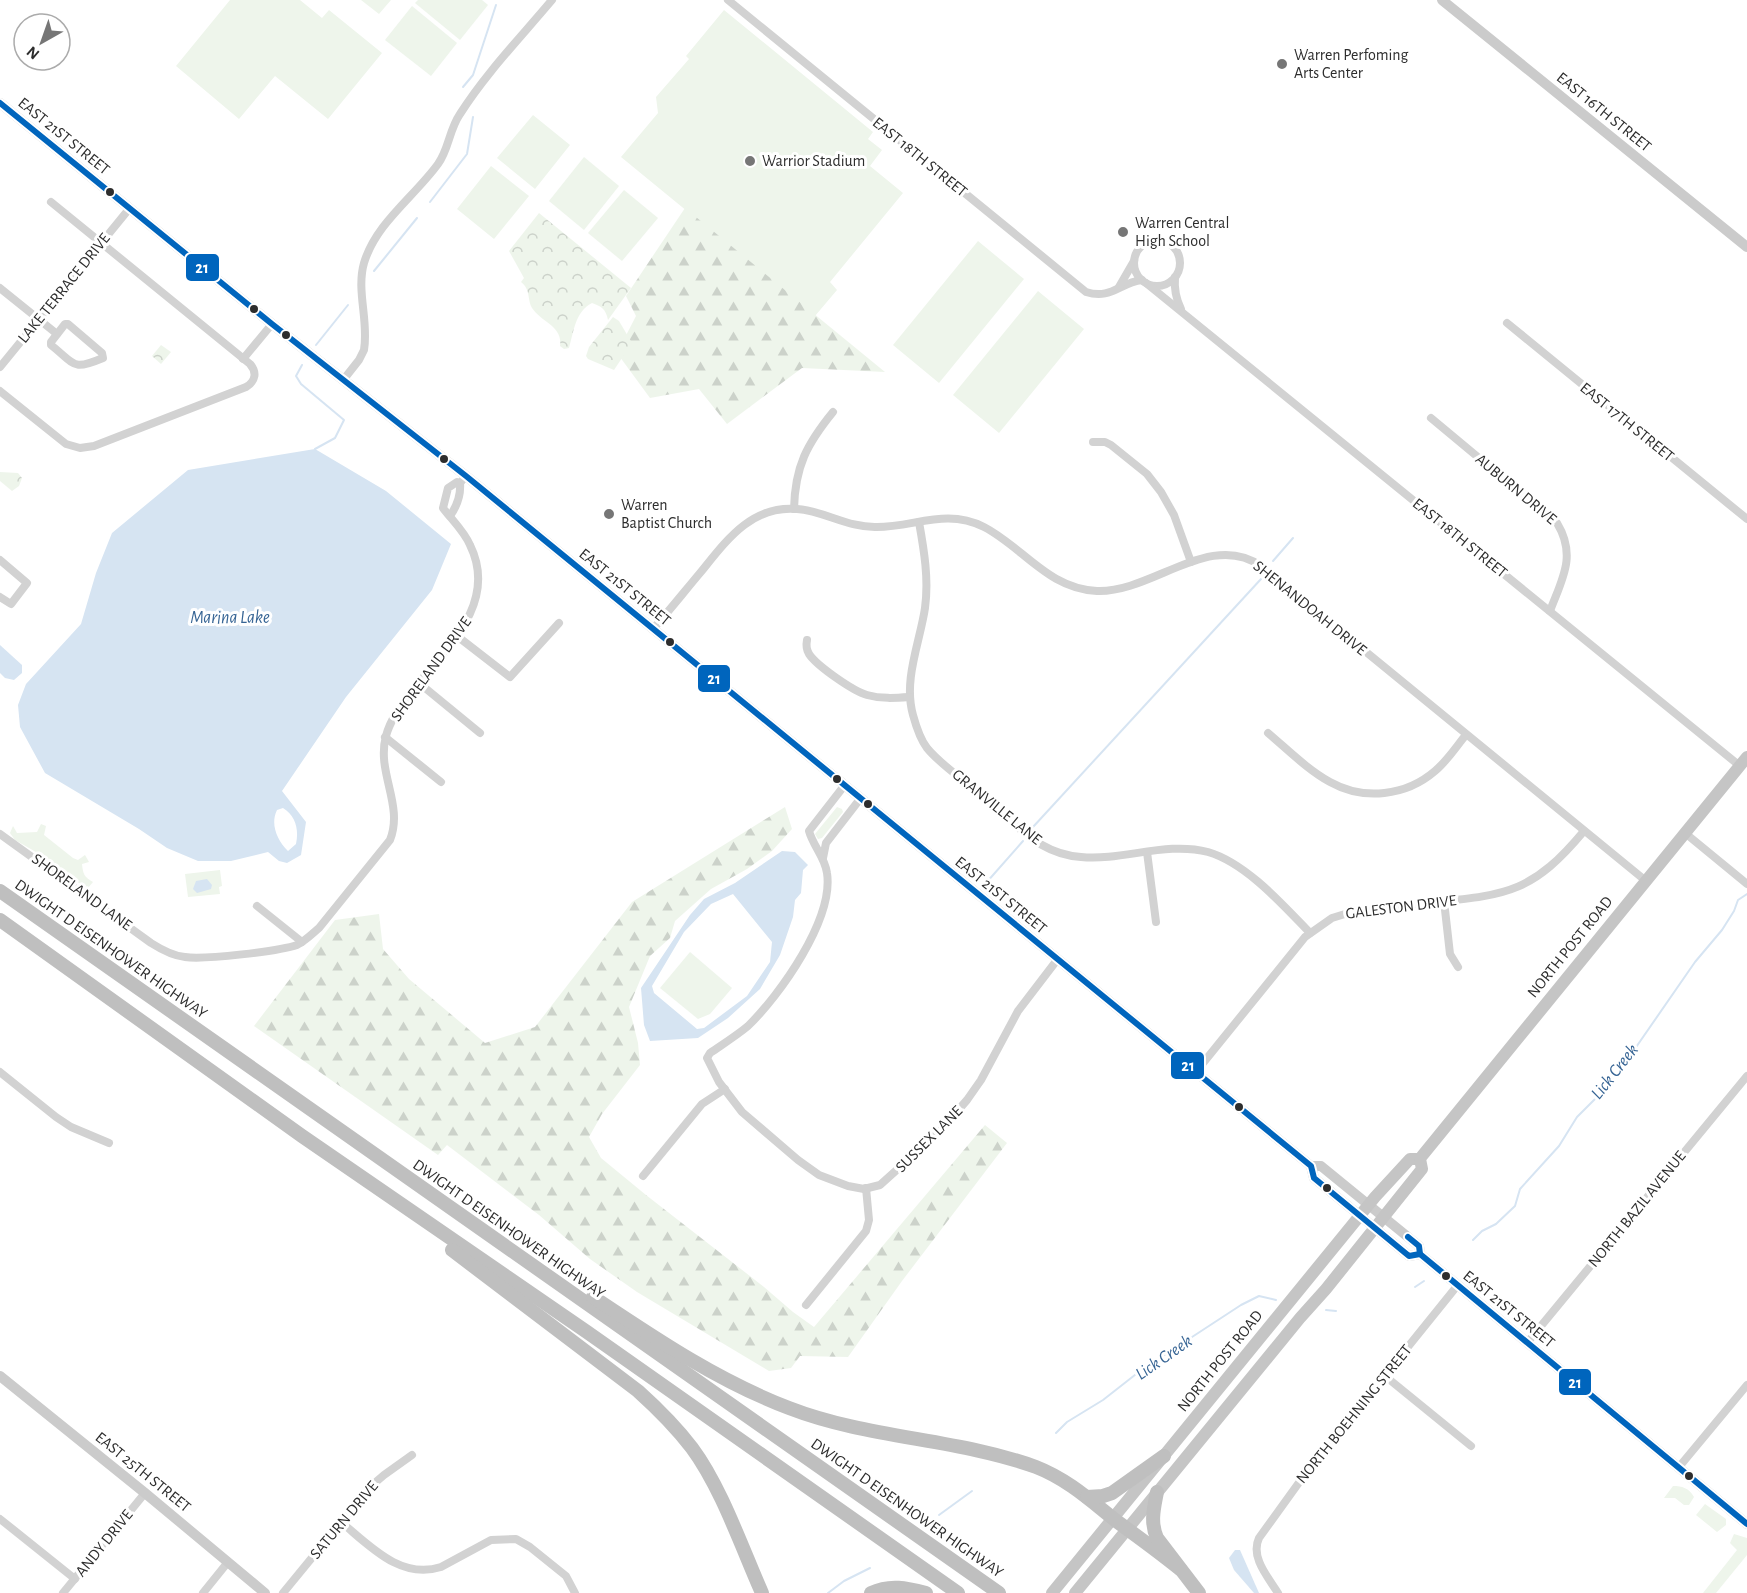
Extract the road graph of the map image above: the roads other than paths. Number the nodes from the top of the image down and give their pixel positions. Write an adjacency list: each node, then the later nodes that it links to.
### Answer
1 (552, 0): 21 (street)
2 (728, 0): 13 (street, EAST 18TH STREET)
3 (1442, 0): 8 (main road, EAST 16TH STREET)
4 (0, 104): 6 (main road, EAST 21ST STREET)
5 (51, 202): 7 (street)
6 (129, 209): 7 (street, LAKE TERRACE DRIVE); 17 (main road, EAST 21ST STREET)
7 (101, 243): 15 (street, LAKE TERRACE DRIVE); 19 (street)
8 (1747, 247)
9 (1134, 260): 10 (street); 11 (street); 13 (street)
10 (1175, 277): 11 (street); 14 (street)
11 (1144, 281): 13 (street, EAST 18TH STREET); 14 (street, EAST 18TH STREET)
12 (0, 288): 15 (street)
13 (1118, 288)
14 (1181, 309): 34 (street, EAST 18TH STREET)
15 (39, 320): 18 (street); 20 (street, LAKE TERRACE DRIVE)
16 (1507, 323): 29 (street, EAST 17TH STREET)
17 (272, 324): 19 (street); 21 (main road, EAST 21ST STREET)
18 (57, 334): 18 (street)
19 (243, 359): 22 (street)
20 (0, 367)
21 (344, 379): 26 (main road, EAST 21ST STREET)
22 (0, 392)
23 (833, 412): 27 (street)
24 (1431, 418): 34 (street, AUBURN DRIVE)
25 (1093, 442): 32 (street)
26 (463, 479): 28 (street); 28 (street); 36 (main road, EAST 21ST STREET)
27 (794, 508): 30 (street, SHENANDOAH DRIVE); 36 (street, SHENANDOAH DRIVE)
28 (450, 516): 37 (street, SHORELAND DRIVE)
29 (1747, 519)
30 (919, 522): 32 (street, SHENANDOAH DRIVE); 40 (street, GRANVILLE LANE)
31 (0, 560): 33 (street)
32 (1191, 562): 43 (street, SHENANDOAH DRIVE)
33 (0, 597)
34 (1550, 612): 45 (street, EAST 18TH STREET)
35 (559, 623): 37 (street)
36 (653, 629): 47 (main road, EAST 21ST STREET)
37 (457, 636): 39 (street, SHORELAND DRIVE)
38 (807, 640): 40 (street)
39 (419, 683): 41 (street); 44 (street, SHORELAND DRIVE)
40 (910, 697): 52 (street, GRANVILLE LANE)
41 (480, 733)
42 (1268, 733): 43 (street)
43 (1466, 736): 49 (street, SHENANDOAH DRIVE)
44 (386, 737): 46 (street); 62 (street, SHORELAND DRIVE)
45 (1743, 761): 50 (main road, NORTH POST ROAD)
46 (441, 782)
47 (844, 786): 48 (main road, EAST 21ST STREET); 53 (street)
48 (860, 799): 53 (street); 64 (main road, EAST 21ST STREET)
49 (1584, 831): 54 (street, SHENANDOAH DRIVE); 57 (street, GALESTON DRIVE)
50 (1685, 833): 54 (main road, NORTH POST ROAD); 55 (street)
51 (0, 834): 63 (street, SHORELAND LANE)
52 (1147, 852): 60 (street); 61 (street, GRANVILLE LANE)
53 (823, 858): 69 (street)
54 (1646, 881): 72 (main road, NORTH POST ROAD)
55 (1747, 884)
56 (0, 891): 73 (highway, DWIGHT D EISENHOWER HIGHWAY)
57 (1444, 901): 61 (street, GALESTON DRIVE); 65 (street)
58 (257, 906): 62 (street)
59 (0, 920): 70 (highway)
60 (1156, 922)
61 (1310, 933): 67 (street, GALESTON DRIVE)
62 (302, 942): 63 (street, SHORELAND DRIVE)
63 (163, 951)
64 (1057, 960): 67 (main road, EAST 21ST STREET); 76 (street, SUSSEX LANE)
65 (1458, 967)
66 (0, 1072): 71 (street)
67 (1195, 1073): 74 (main road, EAST 21ST STREET)
68 (1747, 1076): 86 (street, NORTH BAZIL AVENUE)
69 (725, 1089): 75 (street); 76 (street)
70 (302, 1136): 110 (highway); 113 (highway)
71 (109, 1143)
72 (1420, 1159): 77 (main road, NORTH POST ROAD); 79 (main road, NORTH POST ROAD)
73 (383, 1160): 96 (highway); 114 (highway, DWIGHT D EISENHOWER HIGHWAY)
74 (1311, 1166): 77 (main road, EAST 21ST STREET); 78 (main road, EAST 21ST STREET)
75 (643, 1176)
76 (866, 1188): 85 (street)
77 (1369, 1205): 78 (main road, NORTH POST ROAD); 79 (main road, EAST 21ST STREET)
78 (1360, 1215): 80 (main road, EAST 21ST STREET); 82 (main road, NORTH POST ROAD)
79 (1383, 1216): 80 (main road, NORTH POST ROAD); 81 (main road, EAST 21ST STREET)
80 (1374, 1227): 81 (main road, EAST 21ST STREET); 84 (main road, NORTH POST ROAD)
81 (1420, 1254): 83 (main road, EAST 21ST STREET)
82 (1308, 1279): 84 (main road); 92 (main road, NORTH POST ROAD)
83 (1457, 1286): 86 (main road, EAST 21ST STREET); 88 (street, NORTH BOEHNING STREET)
84 (1326, 1288): 94 (main road, NORTH POST ROAD)
85 (806, 1305)
86 (1527, 1343): 93 (main road, EAST 21ST STREET)
87 (0, 1376): 95 (main road, EAST 25TH STREET)
88 (1385, 1376): 90 (street); 118 (street, NORTH BOEHNING STREET)
89 (1747, 1385): 93 (street)
90 (1472, 1446)
91 (412, 1455): 99 (street, SATURN DRIVE)
92 (1164, 1456): 96 (highway); 97 (main road, NORTH POST ROAD)
93 (1679, 1467): 100 (main road, EAST 21ST STREET)
94 (1157, 1492): 101 (main road, NORTH POST ROAD); 103 (highway)
95 (145, 1493): 102 (main road, EAST 25TH STREET); 104 (street, ANDY DRIVE)
96 (1087, 1497): 97 (highway)
97 (1113, 1518): 101 (highway); 115 (main road, NORTH POST ROAD)
98 (0, 1519): 104 (street)
99 (341, 1522): 108 (street, SATURN DRIVE); 109 (street)
100 (1747, 1524)
101 (1127, 1528): 103 (highway); 116 (main road, NORTH POST ROAD)
102 (228, 1562): 106 (street); 107 (main road, EAST 25TH STREET)
103 (1180, 1569): 117 (highway)
104 (75, 1579): 105 (street, ANDY DRIVE)
105 (63, 1593)
106 (203, 1593)
107 (265, 1593)
108 (283, 1593)
109 (575, 1593)
110 (762, 1593)
111 (871, 1593): 112 (highway)
112 (926, 1593)
113 (958, 1593)
114 (999, 1593)
115 (1052, 1593)
116 (1075, 1593)
117 (1199, 1593)
118 (1278, 1593)

